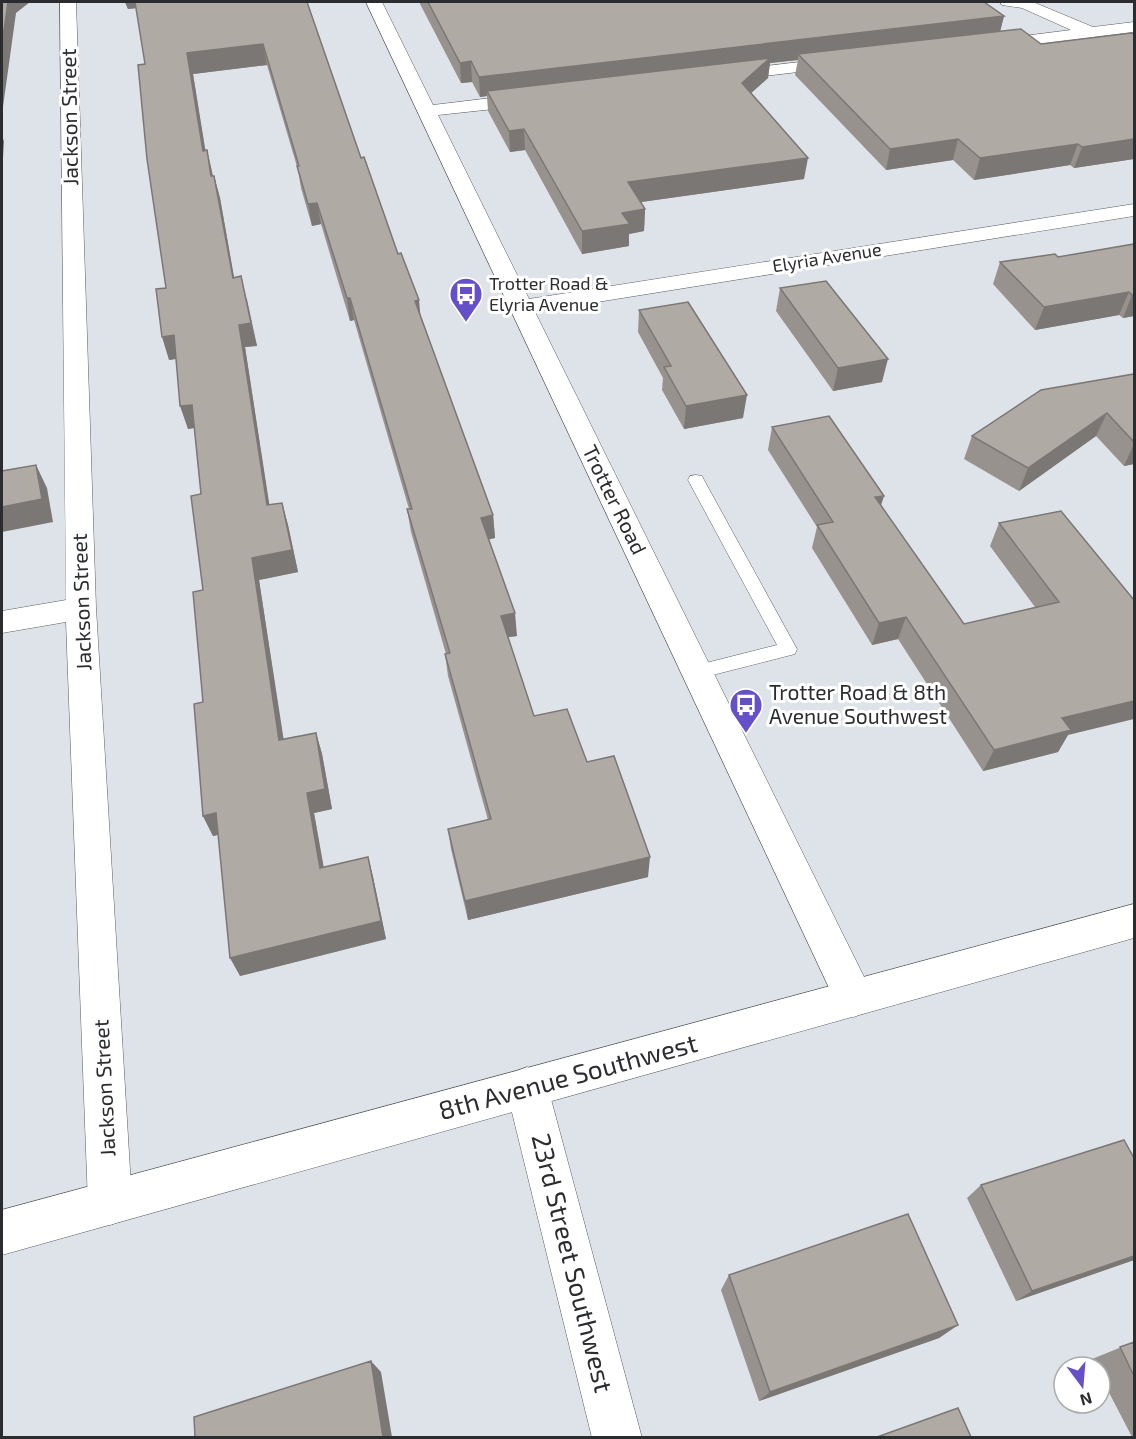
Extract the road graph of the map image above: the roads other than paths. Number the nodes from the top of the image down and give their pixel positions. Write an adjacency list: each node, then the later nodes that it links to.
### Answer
1 (68, 2): 14 (street, Jackson Street)
2 (374, 2): 10 (street, Trotter Road)
3 (1008, 2): 5 (street)
4 (1134, 27): 5 (street)
5 (1092, 33): 6 (street)
6 (973, 47)
7 (854, 61): 8 (street)
8 (711, 78)
9 (545, 97): 10 (street)
10 (426, 111): 12 (street, Trotter Road)
11 (1134, 210): 12 (street, Elyria Avenue)
12 (520, 307): 16 (street, Trotter Road)
13 (696, 480): 16 (lane)
14 (81, 608): 15 (street); 20 (street, Jackson Street)
15 (2, 622)
16 (697, 672): 18 (street, Trotter Road)
17 (1134, 921): 18 (street, 8th Avenue Southwest)
18 (854, 998): 19 (street, 8th Avenue Southwest)
19 (527, 1088): 20 (street, 8th Avenue Southwest); 22 (street, 23rd Street Southwest)
20 (110, 1203): 21 (street, 8th Avenue Southwest)
21 (2, 1233)
22 (617, 1437)

